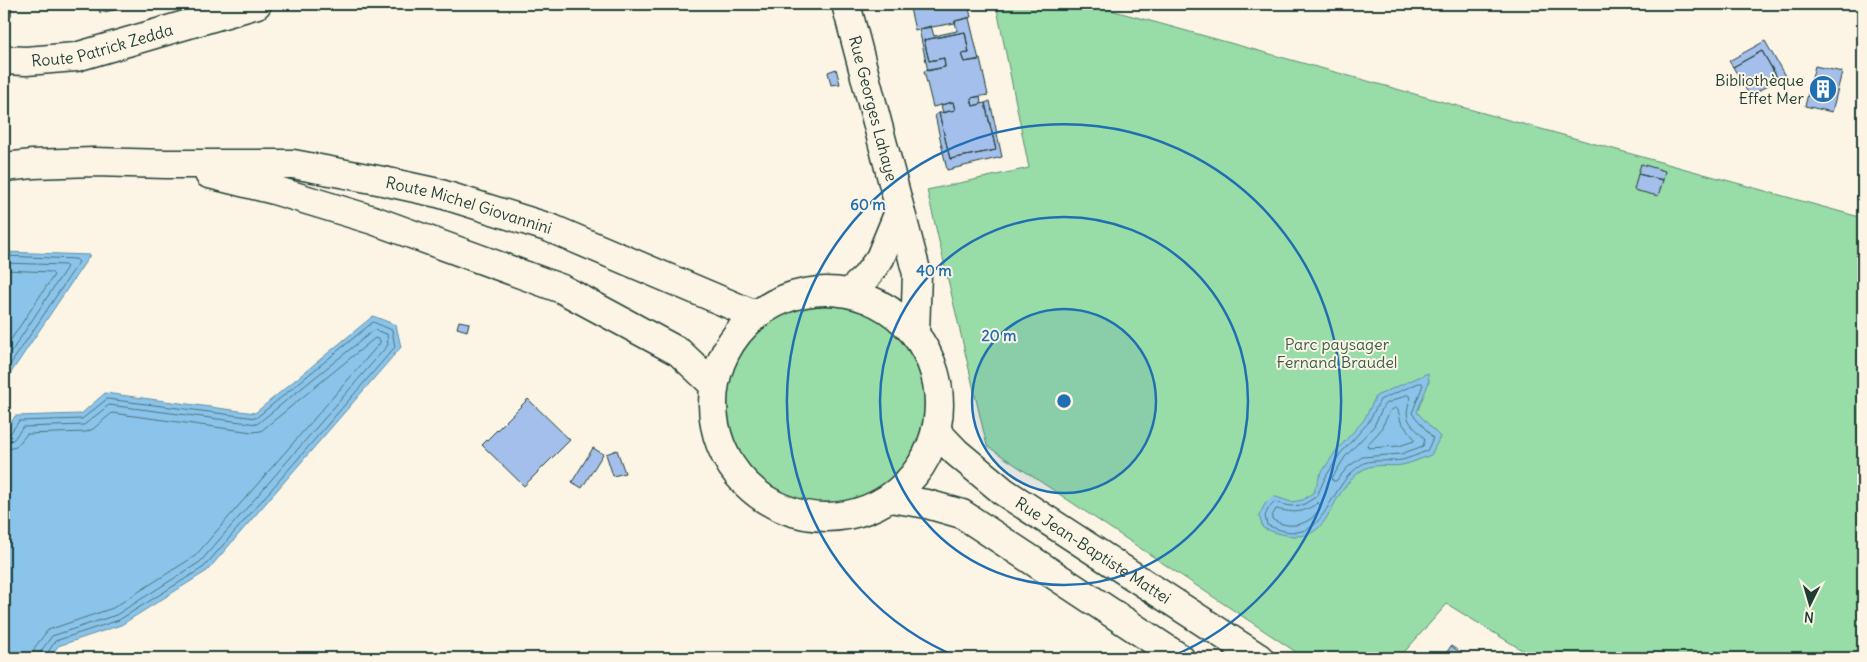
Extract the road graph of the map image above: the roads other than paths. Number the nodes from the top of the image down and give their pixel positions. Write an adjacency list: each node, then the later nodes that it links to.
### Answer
1 (257, 4): 3 (main road, Route Patrick Zedda)
2 (846, 4): 6 (main road, Rue Georges Lahaye)
3 (4, 60)
4 (166, 164): 5 (main road, Route Michel Giovannini); 8 (main road, Route Michel Giovannini); 10 (main road, Route Michel Giovannini)
5 (4, 167)
6 (899, 212): 7 (main road); 9 (main road, Rue Georges Lahaye)
7 (848, 293): 8 (main road); 9 (main road)
8 (754, 315): 10 (main road)
9 (915, 333): 11 (main road)
10 (714, 385): 12 (main road)
11 (936, 431): 12 (main road); 14 (main road, Rue Jean-Baptiste Mattei)
12 (890, 498): 13 (main road)
13 (1180, 658)
14 (1259, 658)

